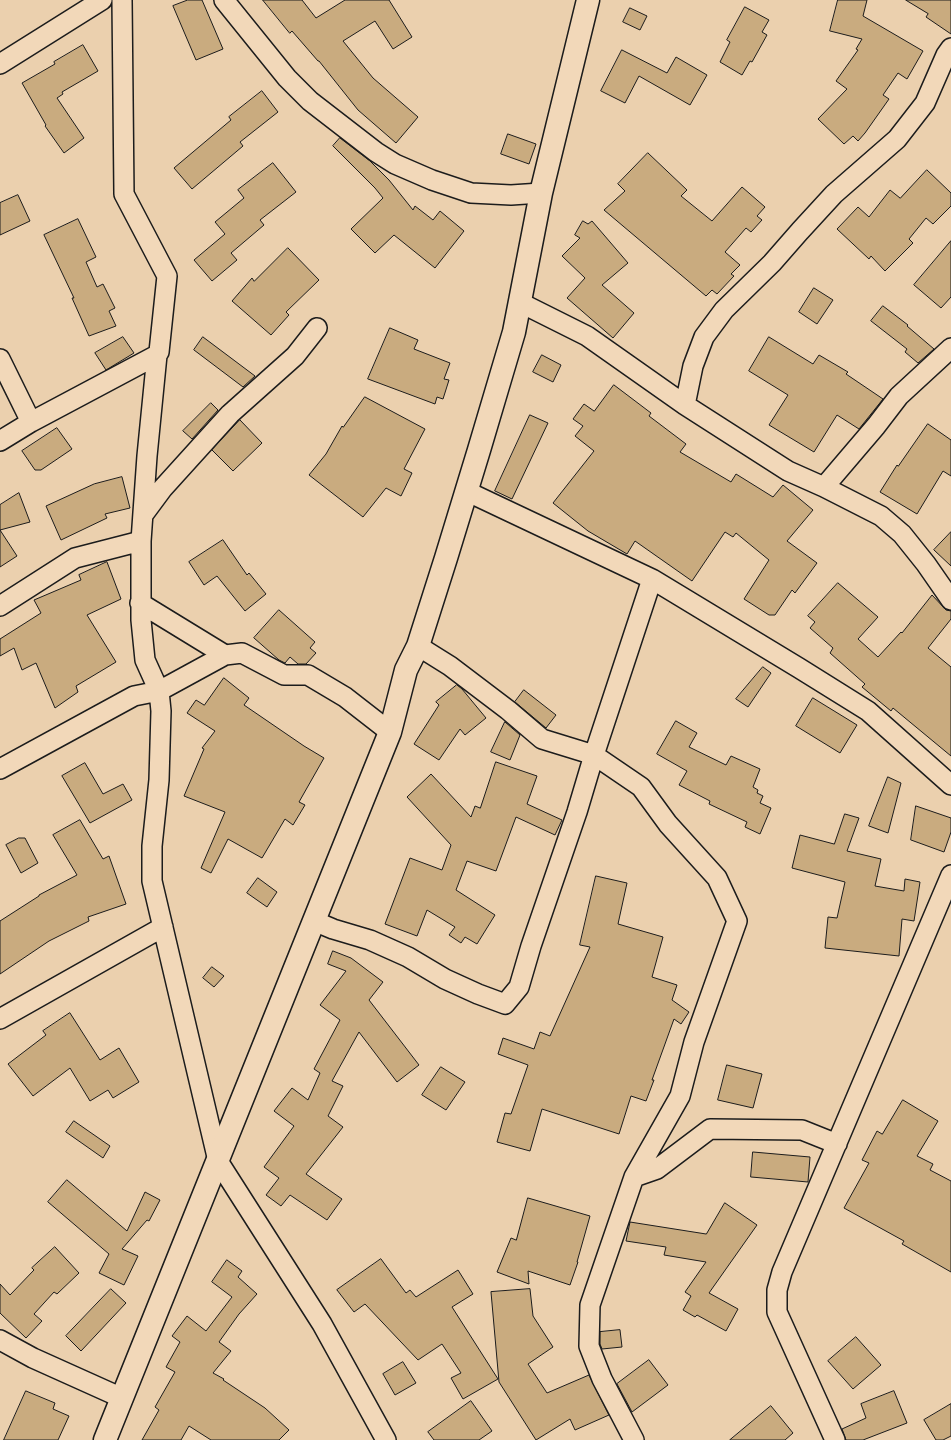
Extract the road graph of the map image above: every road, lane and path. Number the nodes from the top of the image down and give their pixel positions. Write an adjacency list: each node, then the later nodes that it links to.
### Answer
1 (102, 0): 6 (street)
2 (122, 0): 11 (street)
3 (224, 0): 7 (street)
4 (588, 0): 7 (street)
5 (951, 48): 13 (street)
6 (0, 64)
7 (541, 193): 8 (street)
8 (519, 302): 13 (street); 17 (street)
9 (317, 328): 18 (street)
10 (951, 348): 16 (street)
11 (157, 355): 14 (street); 18 (street)
12 (0, 359): 14 (street)
13 (685, 406): 16 (street)
14 (31, 422): 15 (street)
15 (0, 441)
16 (824, 487): 21 (street)
17 (466, 491): 20 (street); 24 (street)
18 (143, 515): 19 (street)
19 (141, 541): 22 (street); 23 (street)
20 (652, 579): 28 (street); 30 (street)
21 (951, 600)
22 (140, 603): 25 (street); 26 (street)
23 (0, 606)
24 (418, 646): 27 (street); 28 (street)
25 (225, 655): 26 (street); 27 (street)
26 (159, 691): 29 (street); 33 (street)
27 (390, 732): 32 (street)
28 (594, 755): 32 (street); 37 (street)
29 (0, 769)
30 (951, 785)
31 (951, 875): 35 (street)
32 (314, 921): 36 (street)
33 (163, 927): 34 (street); 36 (street)
34 (0, 1019)
35 (837, 1144): 37 (street); 43 (street)
36 (218, 1161): 39 (street); 41 (street)
37 (634, 1177): 42 (street)
38 (0, 1340): 39 (street)
39 (122, 1398): 40 (street)
40 (105, 1440)
41 (386, 1440)
42 (634, 1440)
43 (835, 1440)

